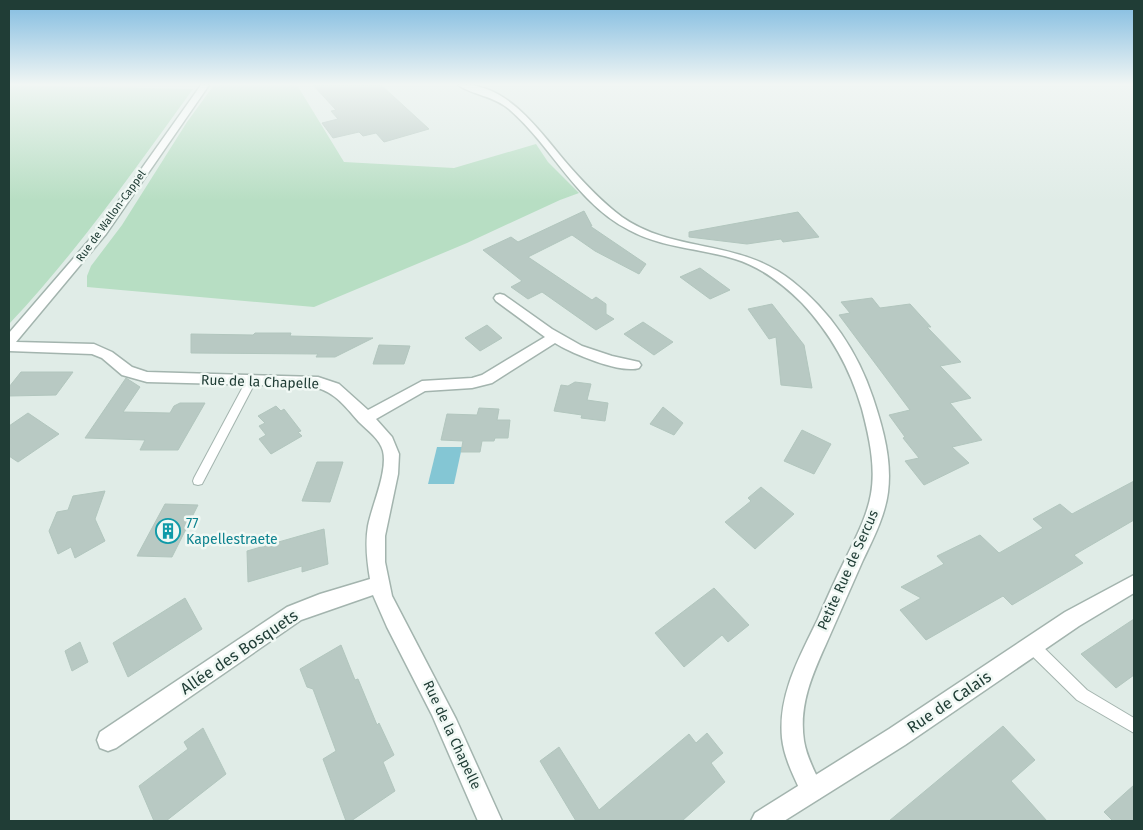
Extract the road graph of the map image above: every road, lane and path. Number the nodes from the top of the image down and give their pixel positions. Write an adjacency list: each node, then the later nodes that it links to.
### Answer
1 (178, 124): 5 (street, Rue de Wallon-Cappel)
2 (527, 124): 16 (street, Petite Rue de Sercus)
3 (500, 298): 4 (street)
4 (553, 338): 7 (street); 9 (street)
5 (9, 341)
6 (9, 346): 8 (street, Rue de la Chapelle)
7 (634, 365)
8 (251, 380): 9 (street, Rue de la Chapelle); 10 (lane)
9 (365, 418): 12 (street, Rue de la Chapelle)
10 (198, 481)
11 (1134, 583): 13 (street, Rue de Calais)
12 (379, 585): 15 (street, Allée des Bosquets); 17 (street, Rue de la Chapelle)
13 (1032, 646): 14 (lane); 16 (street, Rue de Calais)
14 (1134, 726)
15 (108, 740)
16 (812, 790): 18 (street, Rue de Calais)
17 (490, 821)
18 (763, 821)

